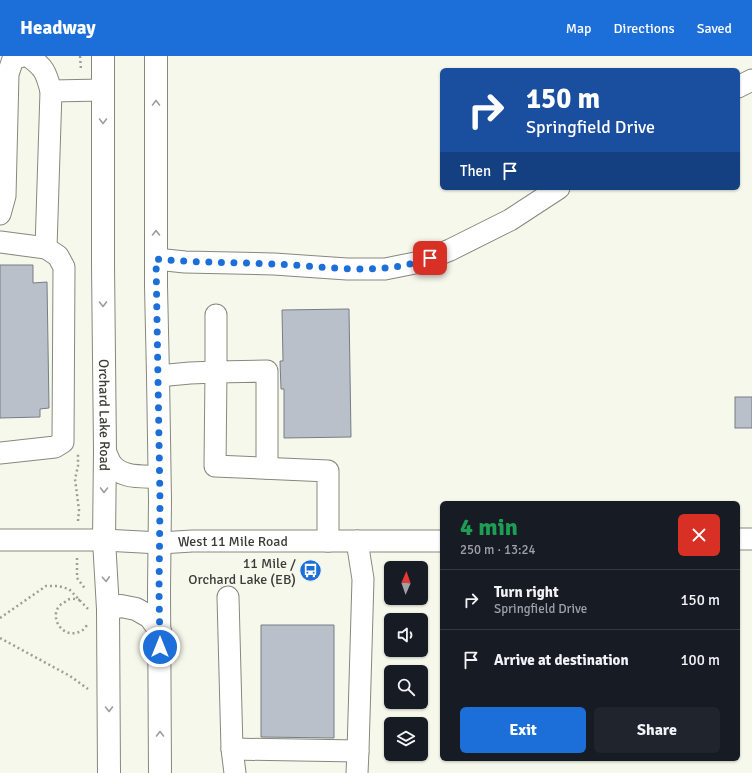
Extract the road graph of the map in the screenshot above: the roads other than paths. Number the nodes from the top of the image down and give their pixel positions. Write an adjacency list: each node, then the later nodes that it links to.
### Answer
1 (22, 56): 10 (street)
2 (28, 56): 8 (street)
3 (103, 56): 7 (main road, Orchard Lake Road)
4 (156, 56): 13 (main road, one-way to 4)
5 (752, 80): 6 (street)
6 (740, 86)
7 (103, 90): 8 (street); 17 (main road, Orchard Lake Road, one-way to 17)
8 (51, 91): 12 (street)
9 (556, 190): 13 (street)
10 (0, 214)
11 (0, 242): 12 (street)
12 (46, 248): 18 (street)
13 (156, 259): 16 (main road)
14 (216, 315): 15 (street)
15 (216, 372): 16 (street); 19 (street); 19 (street)
16 (158, 376): 20 (main road)
17 (105, 451): 20 (main road); 24 (main road, Orchard Lake Road, one-way to 24)
18 (0, 453)
19 (267, 468): 25 (street)
20 (160, 477): 28 (main road)
21 (740, 539): 22 (street)
22 (752, 539)
23 (0, 540): 24 (street, West 11 Mile Road)
24 (104, 540): 28 (street, West 11 Mile Road); 30 (main road, Orchard Lake Road, one-way to 30)
25 (328, 541): 26 (street, West 11 Mile Road); 28 (street, West 11 Mile Road)
26 (358, 541): 27 (street, West 11 Mile Road); 33 (street)
27 (440, 541)
28 (160, 543): 31 (main road)
29 (228, 597): 32 (street)
30 (99, 610): 31 (main road); 34 (main road, Orchard Lake Road, one-way to 34)
31 (160, 631): 35 (main road, one-way to 31)
32 (232, 750): 33 (street); 36 (street)
33 (358, 751): 37 (street)
34 (109, 773)
35 (160, 773)
36 (235, 773)
37 (357, 773)

